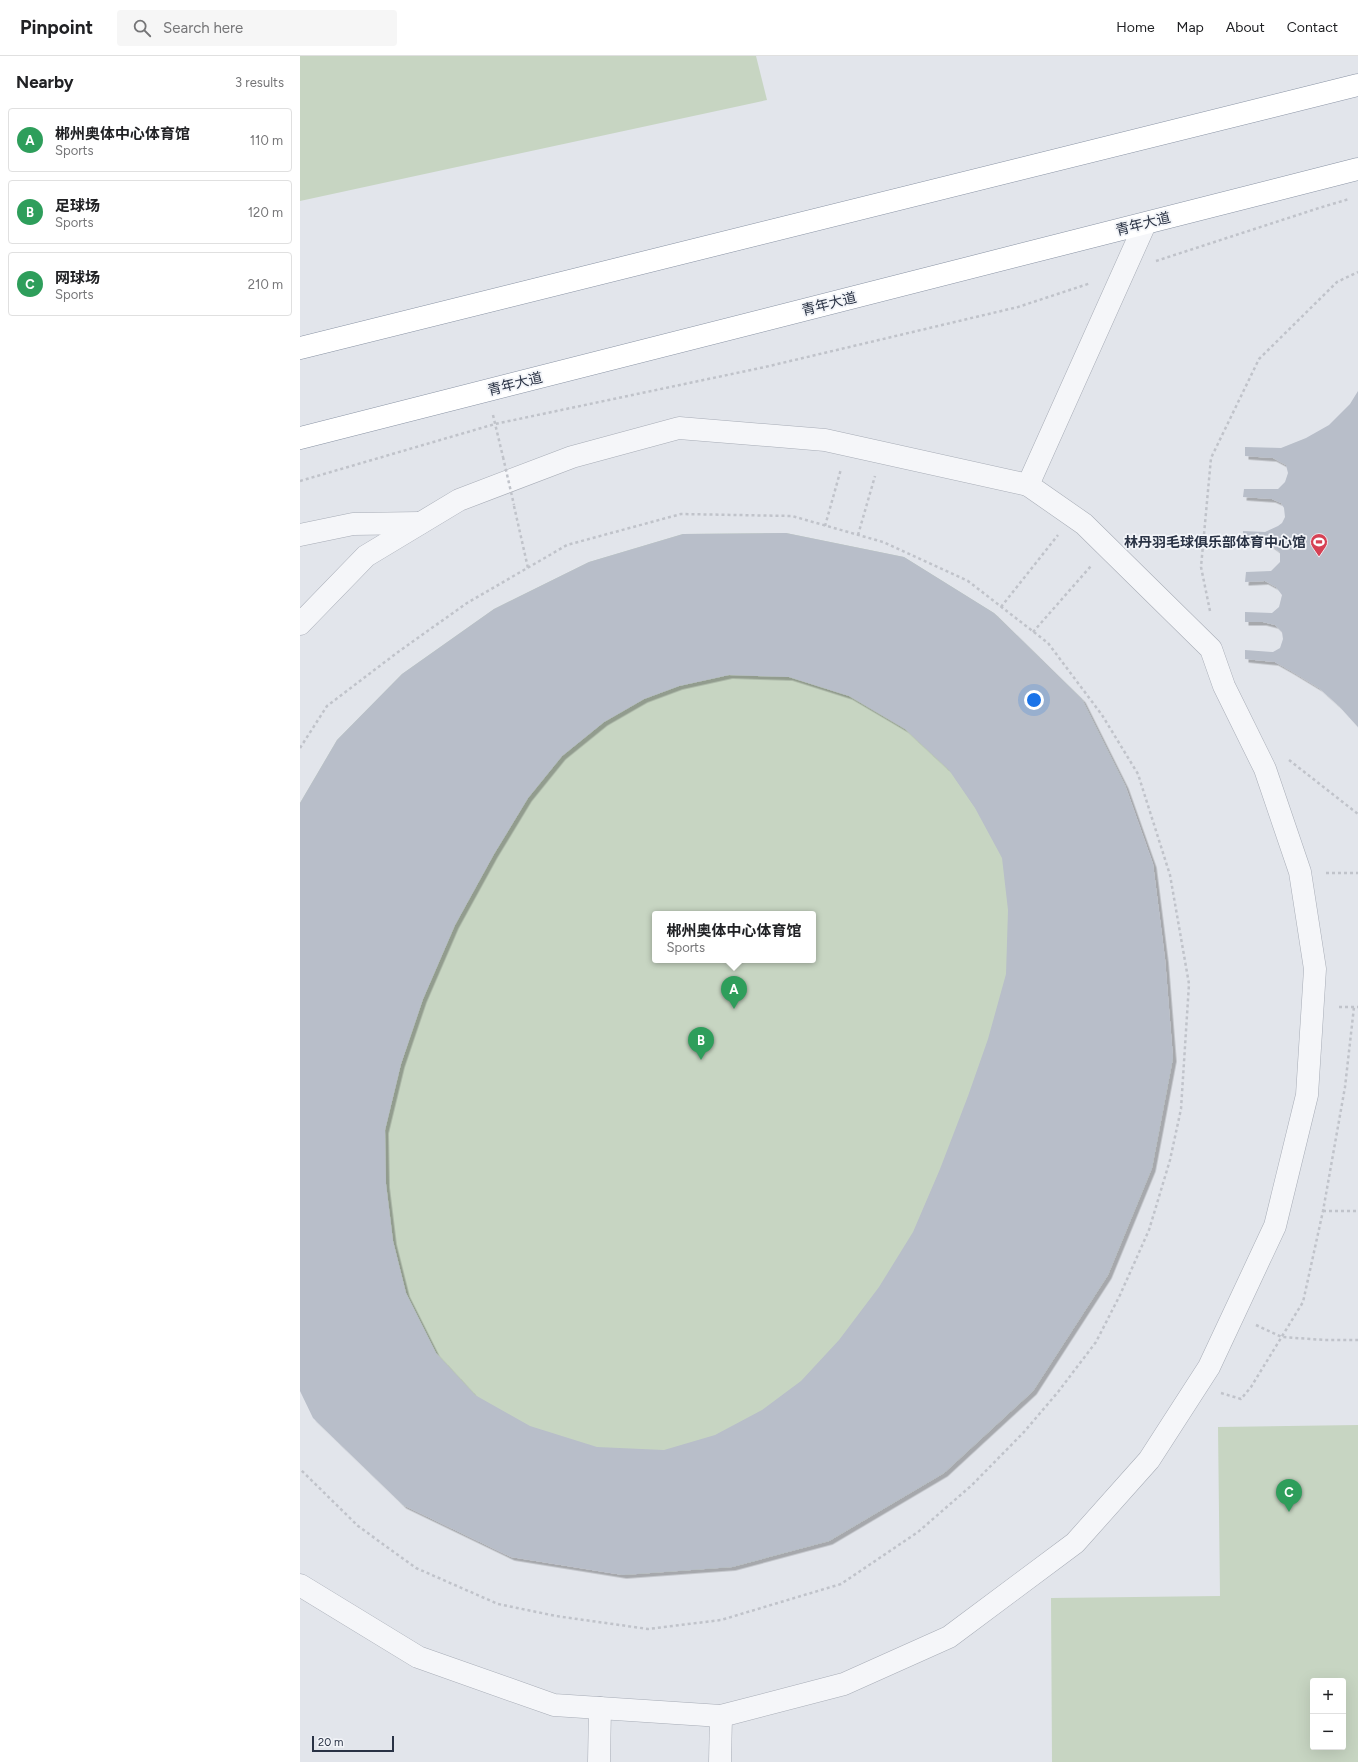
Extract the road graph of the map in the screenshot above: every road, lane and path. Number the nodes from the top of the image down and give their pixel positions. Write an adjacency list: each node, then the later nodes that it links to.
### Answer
1 (1358, 85): 7 (highway)
2 (1358, 169): 4 (highway, 青年大道)
3 (1351, 199): 5 (path)
4 (1145, 224): 5 (street); 8 (highway, 青年大道)
5 (1124, 272): 9 (path); 14 (street)
6 (1358, 272): 23 (path)
7 (300, 348)
8 (487, 391): 9 (path); 10 (highway, 青年大道)
9 (495, 424): 13 (path); 21 (path, bridge)
10 (300, 438)
11 (848, 445): 12 (street); 16 (street); 17 (path)
12 (882, 453): 14 (street); 19 (path)
13 (300, 481)
14 (1028, 485): 15 (street)
15 (1073, 516): 20 (street); 22 (path)
16 (422, 522): 18 (street); 24 (street)
17 (825, 526): 19 (path); 21 (path)
18 (300, 535)
19 (858, 535): 22 (path)
20 (1107, 547): 25 (path); 29 (street)
21 (528, 568): 26 (path)
22 (1001, 607): 25 (path)
23 (1210, 612)
24 (300, 624)
25 (1033, 632): 38 (path)
26 (300, 748)
27 (1285, 757): 28 (path)
28 (1358, 814)
29 (1300, 872): 30 (path); 34 (street)
30 (1358, 873)
31 (1354, 1007): 32 (path)
32 (1323, 1211): 33 (path); 35 (path)
33 (1358, 1211)
34 (1234, 1315): 35 (path); 37 (street)
35 (1282, 1337): 36 (path); 37 (path)
36 (1358, 1340)
37 (1197, 1387): 41 (street)
38 (300, 1469)
39 (300, 1585): 40 (street)
40 (600, 1708): 41 (street); 42 (street)
41 (720, 1716): 43 (street)
42 (599, 1762)
43 (720, 1762)

